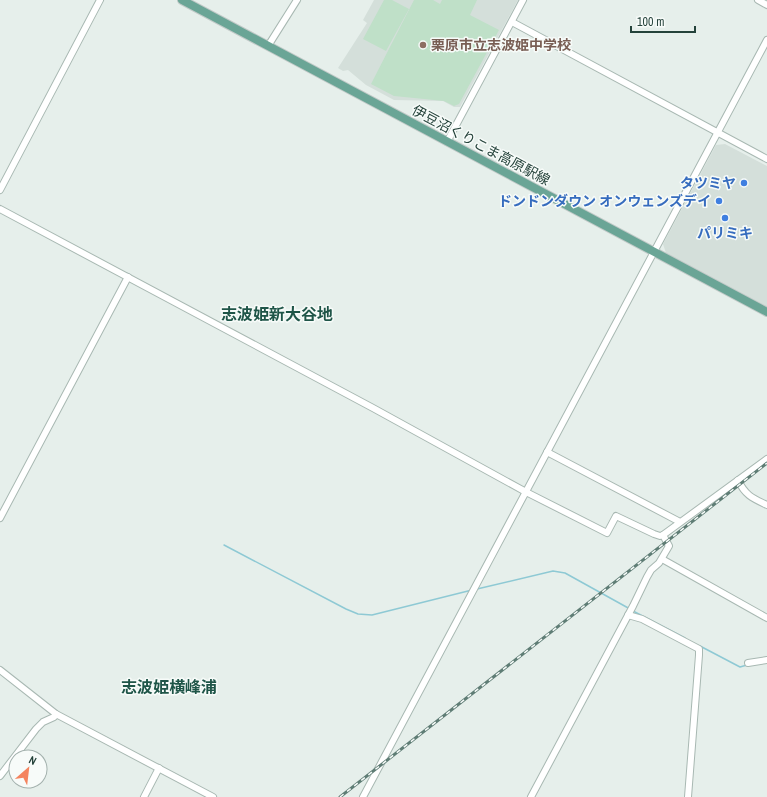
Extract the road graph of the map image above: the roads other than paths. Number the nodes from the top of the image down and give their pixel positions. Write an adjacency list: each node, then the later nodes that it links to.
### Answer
1 (100, 0): 13 (street)
2 (182, 0): 9 (main road, 伊豆沼くりこま高原駅線)
3 (296, 0): 9 (street)
4 (523, 0): 7 (street)
5 (758, 0): 6 (street)
6 (767, 5)
7 (512, 22): 10 (street); 11 (street)
8 (767, 40): 10 (street)
9 (268, 46): 11 (main road, 伊豆沼くりこま高原駅線)
10 (718, 133): 12 (street); 15 (street)
11 (447, 142): 15 (main road, 伊豆沼くりこま高原駅線)
12 (767, 159)
13 (0, 190)
14 (0, 209): 16 (street)
15 (654, 252): 17 (main road, 伊豆沼くりこま高原駅線); 18 (street)
16 (128, 277): 21 (street); 23 (street)
17 (767, 312)
18 (547, 452): 21 (street); 24 (street)
19 (767, 459): 20 (street)
20 (738, 480): 22 (street); 24 (street)
21 (526, 492): 25 (street); 38 (street)
22 (767, 505)
23 (0, 518)
24 (680, 522): 25 (street)
25 (663, 535): 26 (street)
26 (662, 559): 27 (street); 28 (street)
27 (630, 611): 39 (street); 40 (street)
28 (767, 618)
29 (767, 660): 30 (street)
30 (748, 663)
31 (0, 670): 32 (street)
32 (56, 714): 33 (street); 34 (street)
33 (159, 768): 35 (street); 36 (street)
34 (0, 776)
35 (201, 794): 37 (street)
36 (144, 797)
37 (213, 797)
38 (363, 797)
39 (531, 797)
40 (688, 797)

